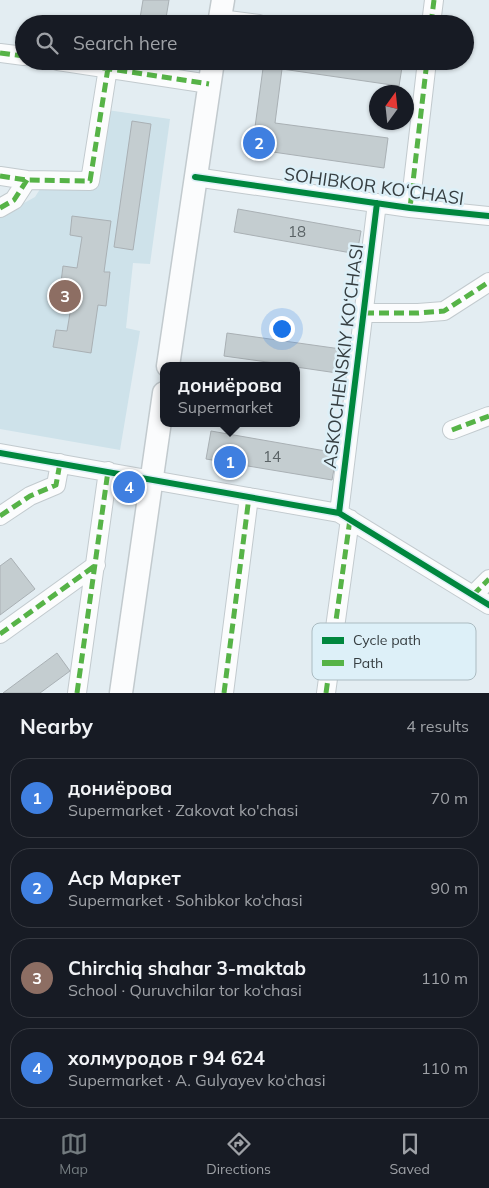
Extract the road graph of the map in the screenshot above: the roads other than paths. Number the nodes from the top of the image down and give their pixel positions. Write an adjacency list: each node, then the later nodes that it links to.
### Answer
1 (434, 0): 2 (street)
2 (432, 15)
3 (0, 53): 4 (street)
4 (15, 55)
5 (108, 70): 12 (street)
6 (121, 70): 9 (street)
7 (211, 70): 9 (main road)
8 (426, 70): 15 (street)
9 (209, 84): 11 (main road)
10 (0, 176): 12 (street)
11 (195, 177): 13 (street, SOHIBKOR KO‘CHASI); 19 (main road)
12 (27, 180): 14 (street)
13 (377, 203): 15 (street, SOHIBKOR KO‘CHASI); 18 (street, ASKOCHENSKIY KO‘CHASI)
14 (0, 208)
15 (410, 208): 16 (street, SOHIBKOR KO‘CHASI)
16 (489, 216)
17 (489, 282): 18 (street)
18 (364, 313): 29 (street, ASKOCHENSKIY KO‘CHASI)
19 (169, 362)
20 (489, 416): 22 (street)
21 (160, 419): 26 (main road)
22 (452, 430)
23 (0, 453): 24 (street)
24 (60, 463): 25 (street); 28 (street)
25 (108, 471): 26 (street); 30 (street)
26 (151, 479): 27 (street); 38 (main road)
27 (249, 497): 29 (street); 39 (street)
28 (0, 516)
29 (344, 516): 32 (street); 34 (street, ASKOCHENSKIY KO‘CHASI)
30 (96, 565): 35 (street); 37 (street)
31 (489, 580): 32 (street)
32 (473, 594): 33 (street)
33 (489, 605)
34 (333, 623)
35 (0, 634)
36 (327, 680): 40 (street, ASKOCHENSKIY KO‘CHASI)
37 (78, 693)
38 (121, 693)
39 (224, 693)
40 (326, 693)

